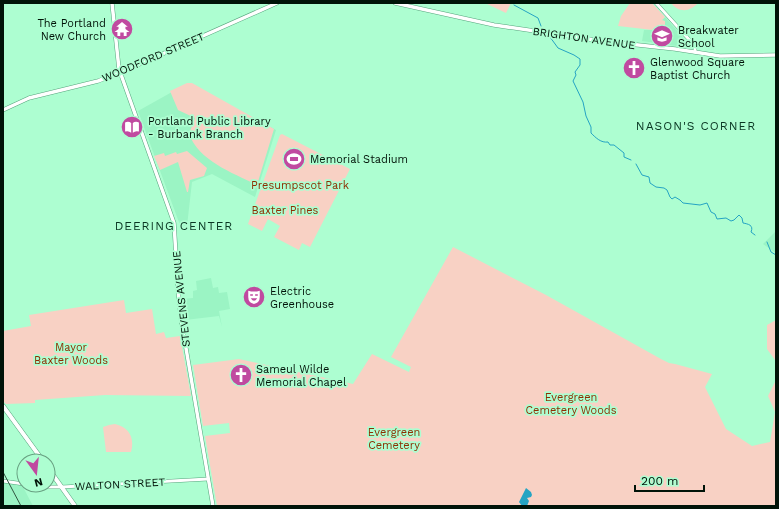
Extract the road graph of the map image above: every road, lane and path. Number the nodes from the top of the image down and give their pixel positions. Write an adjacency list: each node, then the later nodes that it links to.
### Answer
1 (112, 3): 7 (main road, STEVENS AVENUE)
2 (277, 3): 7 (main road, WOODFORD STREET)
3 (395, 3): 5 (main road, BRIGHTON AVENUE)
4 (656, 3): 5 (street)
5 (695, 52): 6 (main road, BRIGHTON AVENUE)
6 (776, 55)
7 (121, 73): 8 (main road, WOODFORD STREET); 12 (main road, STEVENS AVENUE)
8 (3, 110)
9 (3, 406): 10 (highway)
10 (37, 453)
11 (56, 479): 16 (highway)
12 (208, 479): 16 (street, WALTON STREET); 18 (main road, STEVENS AVENUE)
13 (3, 481): 14 (street)
14 (16, 483)
15 (56, 487): 16 (street, WALTON STREET)
16 (62, 487): 17 (highway)
17 (75, 506)
18 (213, 506)

